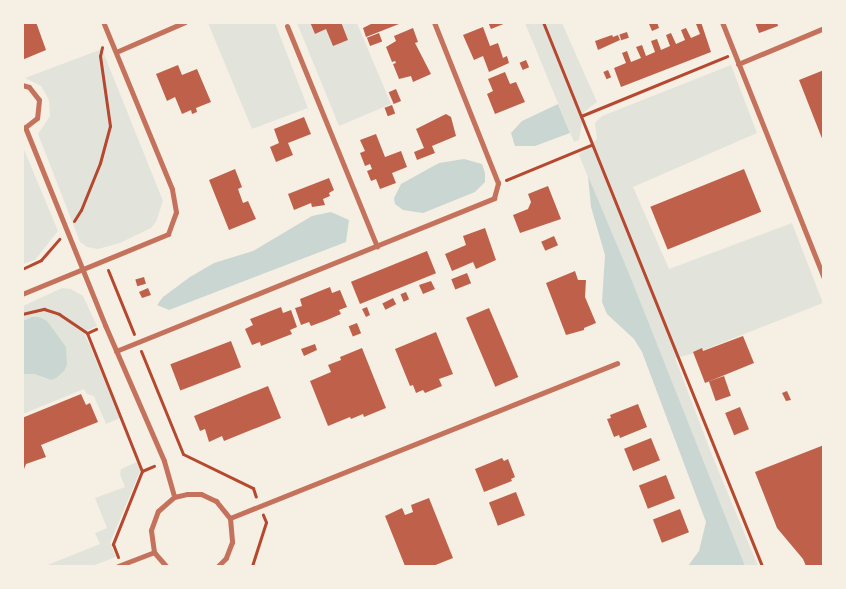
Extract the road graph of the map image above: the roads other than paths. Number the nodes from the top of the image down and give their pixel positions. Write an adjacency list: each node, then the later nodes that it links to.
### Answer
1 (103, 22): 7 (street)
2 (185, 22): 7 (street)
3 (434, 22): 11 (street)
4 (722, 22): 8 (street)
5 (287, 26): 11 (street)
6 (824, 28): 8 (street)
7 (116, 52): 12 (street)
8 (738, 64): 13 (street)
9 (22, 85): 10 (street)
10 (24, 128): 12 (street)
11 (377, 246): 15 (street)
12 (83, 269): 14 (street); 15 (street)
13 (824, 278)
14 (22, 294)
15 (116, 351): 17 (street)
16 (617, 363): 18 (street)
17 (174, 497): 18 (street); 19 (street)
18 (230, 518): 22 (street)
19 (154, 552): 20 (street); 21 (street)
20 (120, 566)
21 (166, 566)
22 (218, 566)

